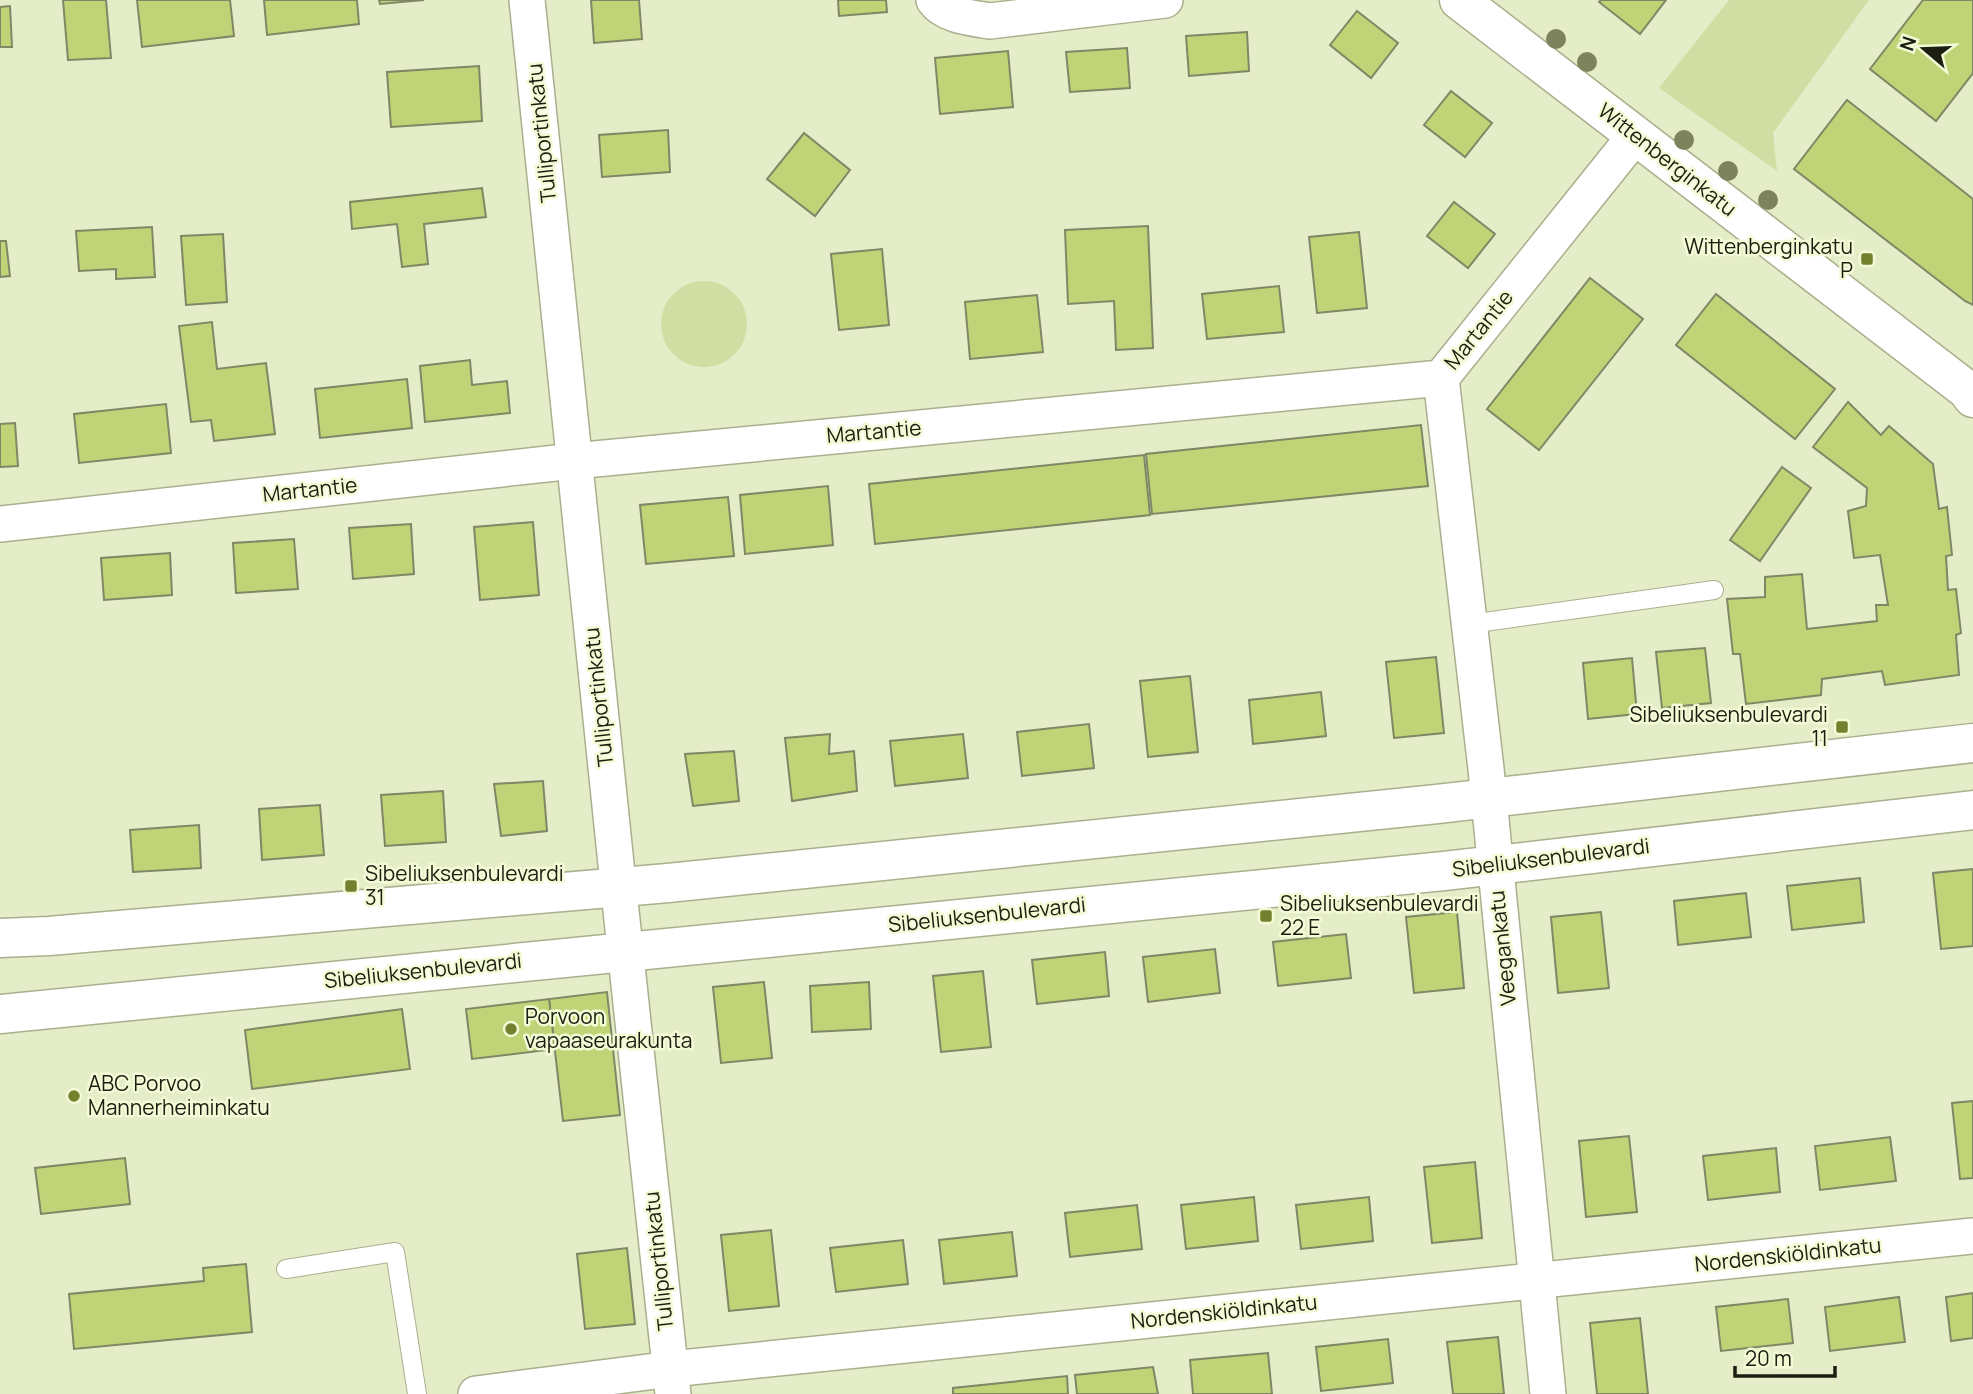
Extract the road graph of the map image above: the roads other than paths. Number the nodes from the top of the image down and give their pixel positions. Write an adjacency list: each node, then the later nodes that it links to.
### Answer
1 (527, 0): 8 (street, Tulliportinkatu)
2 (934, 0): 3 (street)
3 (1165, 0)
4 (1459, 0): 5 (main road, Wittenberginkatu)
5 (1635, 136): 6 (street, Martantie); 7 (main road, Wittenberginkatu)
6 (1441, 378): 8 (street, Martantie); 11 (street, Veegankatu)
7 (1973, 398)
8 (574, 461): 9 (street, Martantie); 16 (street, Tulliportinkatu)
9 (0, 524)
10 (1714, 590): 11 (lane)
11 (1470, 624): 13 (street, Veegankatu)
12 (1973, 743): 13 (main road)
13 (1488, 799): 15 (street, Veegankatu); 16 (main road)
14 (1973, 810): 15 (main road, Sibeliuksenbulevardi)
15 (1494, 866): 18 (main road, Sibeliuksenbulevardi); 22 (street, Veegankatu)
16 (618, 888): 17 (main road); 18 (street, Tulliportinkatu)
17 (0, 938)
18 (625, 951): 19 (main road, Sibeliuksenbulevardi); 23 (street, Tulliportinkatu)
19 (0, 1014)
20 (1973, 1236): 22 (street, Nordenskiöldinkatu)
21 (286, 1269): 24 (lane)
22 (1536, 1279): 23 (street, Nordenskiöldinkatu); 26 (street, Veegankatu)
23 (672, 1382): 25 (street, Nordenskiöldinkatu)
24 (416, 1394)
25 (476, 1394)
26 (1548, 1394)

